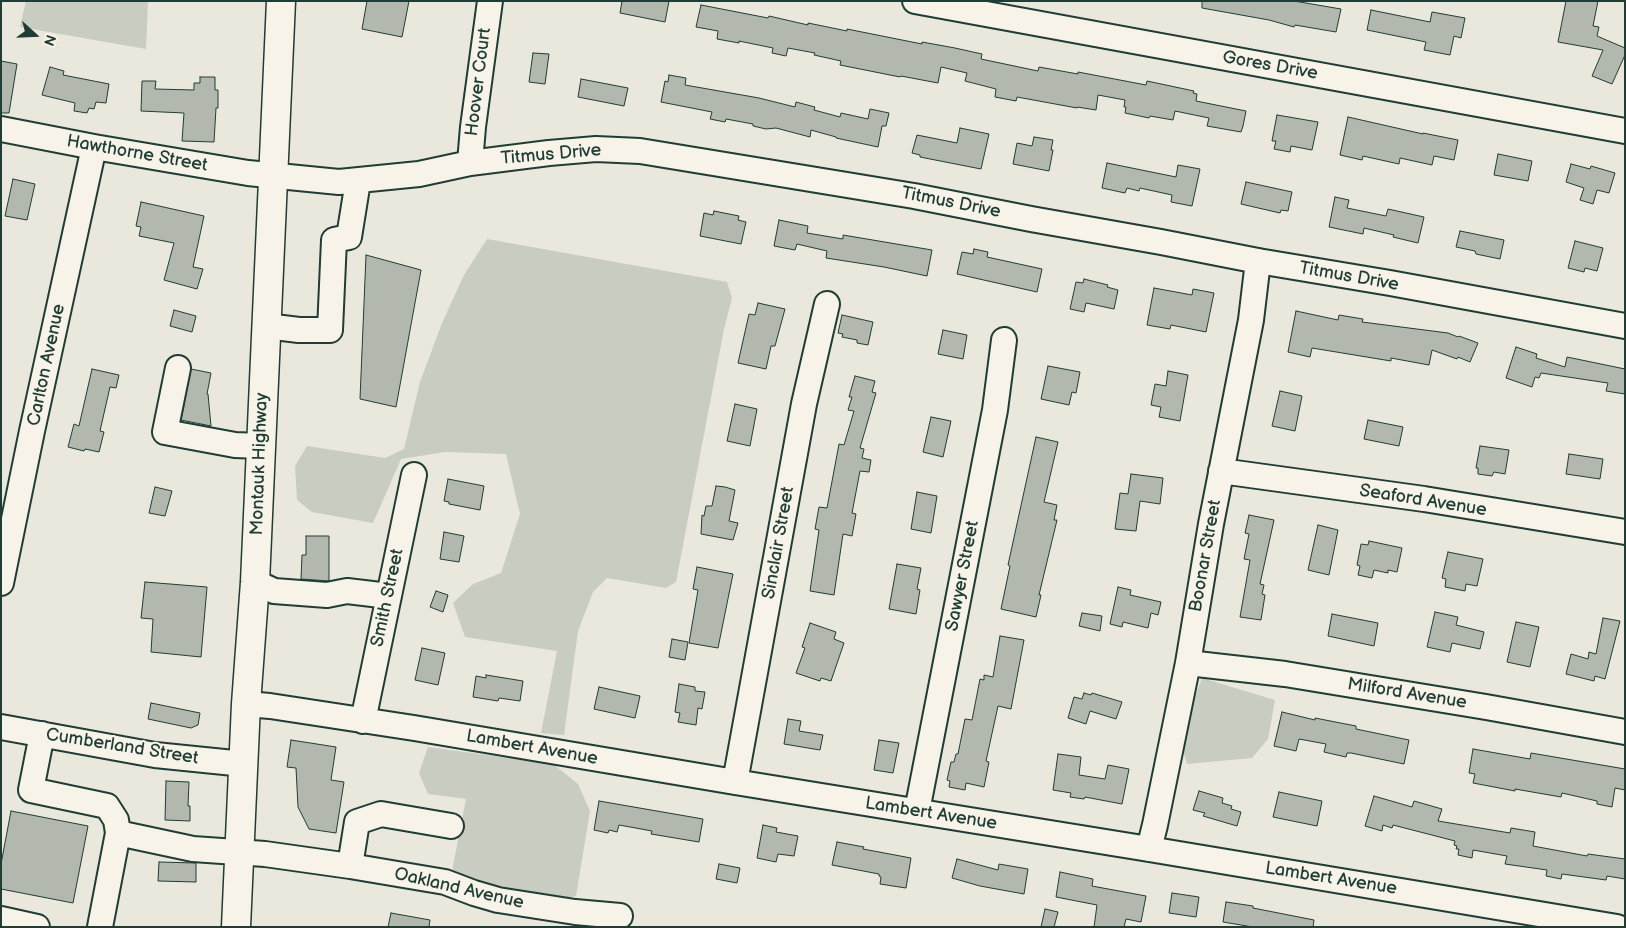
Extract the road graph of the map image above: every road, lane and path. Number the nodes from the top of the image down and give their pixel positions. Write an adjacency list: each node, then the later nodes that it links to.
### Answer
1 (281, 1): 8 (main road, Montauk Highway)
2 (490, 1): 7 (street, Hoover Court)
3 (915, 1): 5 (street, Gores Drive)
4 (1, 128): 6 (street, Hawthorne Street)
5 (1625, 131)
6 (94, 147): 8 (street, Hawthorne Street); 21 (street, Carlton Avenue)
7 (470, 163): 9 (street, Titmus Drive); 10 (street, Titmus Drive)
8 (273, 176): 9 (street, Titmus Drive); 12 (main road, Montauk Highway)
9 (358, 181): 12 (street)
10 (1258, 262): 13 (street, Titmus Drive); 17 (street, Boonar Street)
11 (827, 304): 30 (street, Sinclair Street)
12 (266, 326): 16 (main road, Montauk Highway)
13 (1625, 326)
14 (1004, 340): 31 (street, Sawyer Street)
15 (178, 368): 16 (street)
16 (261, 446): 20 (main road, Montauk Highway)
17 (1221, 471): 19 (street, Seaford Avenue); 23 (street, Boonar Street)
18 (414, 475): 22 (street, Smith Street)
19 (1625, 532)
20 (255, 582): 22 (street); 24 (main road, Montauk Highway)
21 (1, 583)
22 (389, 596): 25 (street, Smith Street)
23 (1188, 663): 27 (street, Milford Avenue); 34 (street, Boonar Street)
24 (246, 704): 25 (street, Lambert Avenue); 29 (main road, Montauk Highway)
25 (363, 721): 30 (street, Lambert Avenue)
26 (1, 726): 28 (street, Cumberland Street)
27 (1625, 732)
28 (42, 734): 29 (street, Cumberland Street); 33 (street)
29 (244, 764): 35 (main road, Montauk Highway)
30 (735, 782): 31 (street, Lambert Avenue)
31 (916, 811): 34 (street, Lambert Avenue)
32 (451, 826): 36 (street)
33 (118, 832): 35 (street, Oakland Avenue); 40 (street)
34 (1148, 849): 42 (street, Lambert Avenue)
35 (240, 851): 36 (street, Oakland Avenue); 41 (main road, Montauk Highway)
36 (350, 866): 37 (street, Oakland Avenue)
37 (620, 916)
38 (1, 919): 39 (street)
39 (37, 927)
40 (100, 927)
41 (236, 927)
42 (1617, 927)

